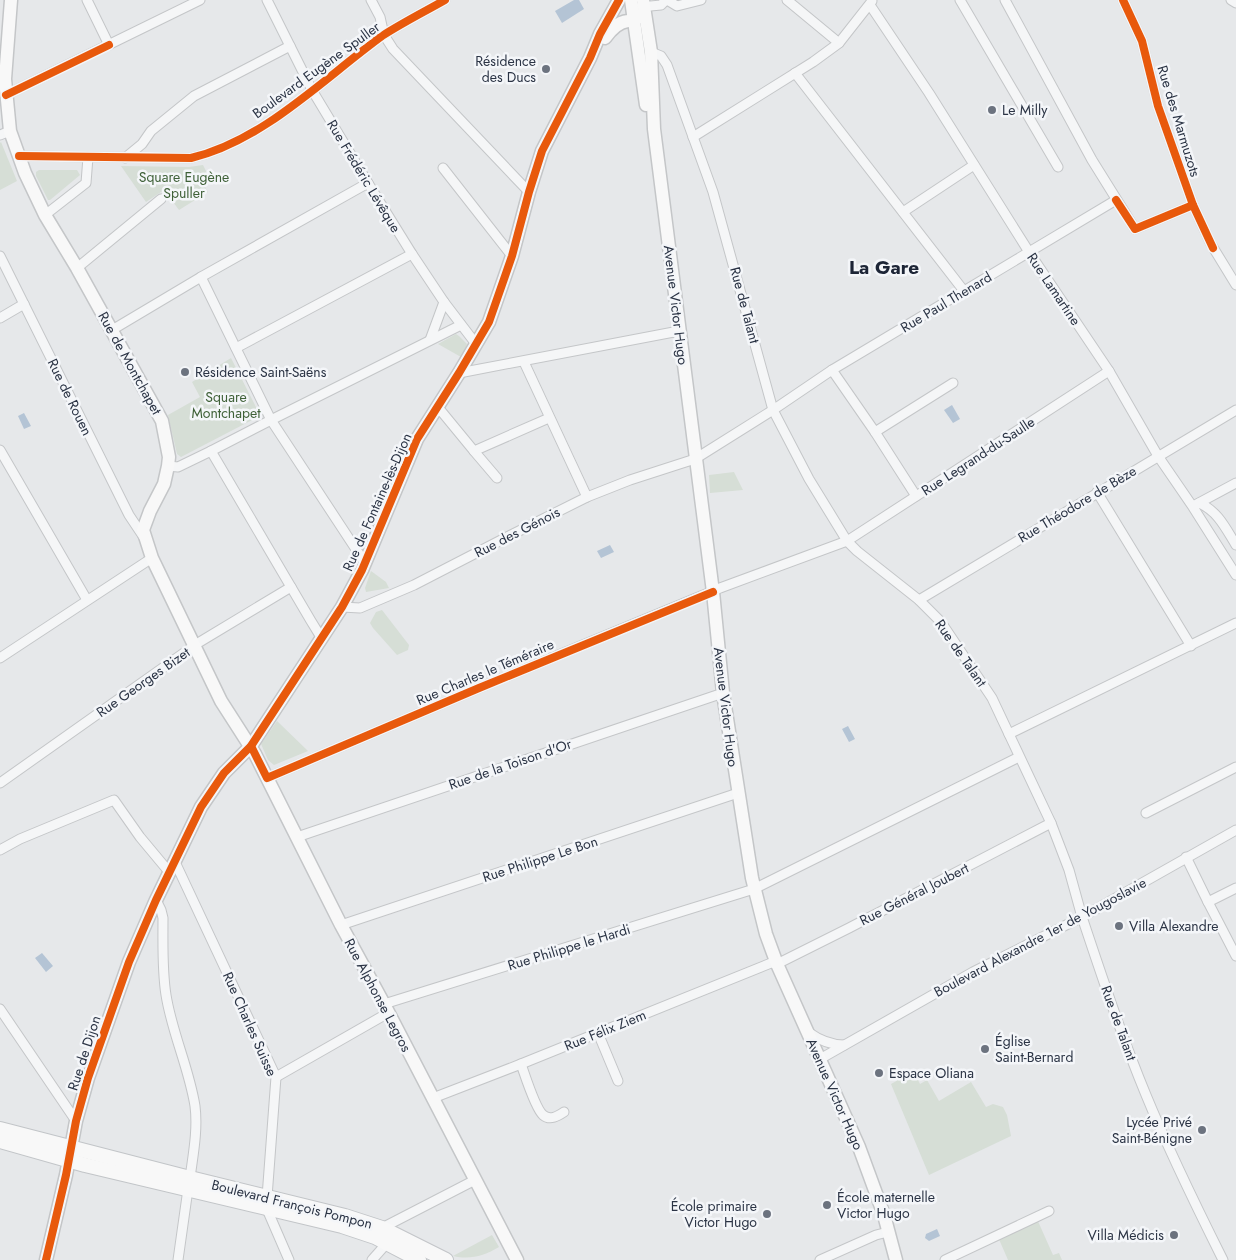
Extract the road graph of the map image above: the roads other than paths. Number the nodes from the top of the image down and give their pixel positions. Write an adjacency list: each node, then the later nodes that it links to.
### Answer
1 (11, 0): 27 (street, Rue de Montchapet)
2 (87, 0): 21 (street)
3 (200, 0): 21 (street)
4 (267, 0): 22 (street, Rue Frédéric Lévêque)
5 (371, 0): 19 (street)
6 (445, 0): 19 (street, Boulevard Eugène Spuller)
7 (619, 0): 18 (street, Rue de Fontaine-lès-Dijon)
8 (666, 0): 9 (street); 17 (street)
9 (701, 0)
10 (786, 0): 20 (street)
11 (960, 0): 35 (street)
12 (1005, 0): 40 (street)
13 (1123, 0): 41 (street, Rue des Marmuzots)
14 (1231, 0): 16 (street)
15 (872, 2): 20 (street); 34 (street, Rue Lamartine)
16 (1236, 3)
17 (637, 8): 18 (street); 23 (street, Avenue Victor Hugo); 23 (street); 24 (street, Rue de Fontaine-lès-Dijon); 28 (street, Avenue Victor Hugo)
18 (609, 20): 24 (street, Rue de Fontaine-lès-Dijon)
19 (384, 35): 26 (street, Boulevard Eugène Spuller); 38 (street)
20 (839, 43): 25 (street)
21 (109, 45): 27 (street)
22 (290, 46): 26 (street, Rue Frédéric Lévêque); 33 (street)
23 (652, 52): 28 (street, Avenue Victor Hugo); 30 (street, Rue de Talant)
24 (590, 58): 38 (street, Rue de Fontaine-lès-Dijon)
25 (795, 73): 30 (street); 42 (street)
26 (312, 90): 33 (street, Boulevard Eugène Spuller); 37 (street, Rue Frédéric Lévêque)
27 (6, 95): 29 (street, Rue de Montchapet)
28 (654, 129): 57 (street, Avenue Victor Hugo)
29 (5, 133): 31 (street, Rue de Montchapet)
30 (693, 138): 67 (street, Rue de Talant)
31 (19, 156): 32 (street, Boulevard Eugène Spuller); 43 (street, Rue de Montchapet)
32 (88, 157): 33 (street, Boulevard Eugène Spuller); 43 (street)
33 (125, 158)
34 (974, 165): 42 (street); 44 (street, Rue Lamartine)
35 (1058, 167)
36 (443, 168): 47 (street)
37 (368, 183): 45 (street, Rue Frédéric Lévêque); 49 (street)
38 (529, 192): 47 (street, Rue de Fontaine-lès-Dijon)
39 (161, 199): 48 (street)
40 (1116, 200): 41 (street); 44 (street, Rue Paul Thenard)
41 (1193, 205): 50 (street, Rue des Marmuzots)
42 (903, 212): 51 (street)
43 (45, 215): 48 (street, Rue de Montchapet)
44 (1029, 252): 51 (street, Rue Paul Thenard); 63 (street, Rue Lamartine)
45 (412, 254): 52 (street, Rue Frédéric Lévêque); 60 (street)
46 (0, 256): 53 (street, Rue de Rouen)
47 (512, 256): 59 (street, Rue de Fontaine-lès-Dijon)
48 (77, 268): 56 (street, Rue de Montchapet)
49 (201, 277): 56 (street); 60 (street)
50 (1236, 286)
51 (964, 291): 62 (street, Rue Paul Thenard)
52 (444, 302): 55 (street, Rue Frédéric Lévêque); 58 (street)
53 (24, 304): 54 (street); 84 (street, Rue de Rouen)
54 (0, 318)
55 (461, 326): 58 (street); 59 (street, Rue Frédéric Lévêque)
56 (112, 330): 77 (street, Rue de Montchapet)
57 (679, 331): 61 (street); 76 (street, Avenue Victor Hugo)
58 (430, 340): 70 (street)
59 (476, 344): 64 (street, Rue de Fontaine-lès-Dijon)
60 (236, 348): 70 (street)
61 (524, 362): 64 (street); 69 (street)
62 (832, 370): 67 (street, Rue Paul Thenard); 71 (street)
63 (1110, 371): 75 (street, Rue Lamartine); 81 (street, Rue Legrand-du-Saulle)
64 (459, 374): 66 (street, Rue de Fontaine-lès-Dijon)
65 (953, 383): 71 (street)
66 (437, 406): 74 (street); 88 (street, Rue de Fontaine-lès-Dijon)
67 (773, 410): 76 (street, Rue Paul Thenard); 85 (street, Rue de Talant)
68 (1236, 410): 75 (street, Rue Théodore de Bèze)
69 (549, 418): 74 (street); 82 (street)
70 (271, 420): 73 (street); 88 (street)
71 (875, 432): 81 (street)
72 (0, 450): 92 (street)
73 (211, 451): 77 (street); 90 (street)
74 (474, 451): 78 (street)
75 (1158, 456): 80 (street, Rue Théodore de Bèze); 83 (street, Rue Lamartine)
76 (695, 459): 82 (street, Rue des Génois); 91 (street, Avenue Victor Hugo)
77 (168, 466): 84 (street, Rue de Montchapet)
78 (497, 478)
79 (1236, 483): 83 (street)
80 (1097, 492): 93 (street, Rue Théodore de Bèze); 98 (street)
81 (916, 496): 85 (street, Rue Legrand-du-Saulle)
82 (587, 497): 94 (street, Rue des Génois)
83 (1196, 505): 86 (street); 89 (street, Rue Lamartine)
84 (143, 536): 87 (street)
85 (847, 541): 91 (street, Rue Legrand-du-Saulle); 93 (street, Rue de Talant)
86 (1236, 546)
87 (152, 558): 92 (street); 97 (street)
88 (365, 563): 94 (street, Rue de Fontaine-lès-Dijon)
89 (1236, 575)
90 (291, 587): 96 (street); 97 (street, Rue Georges Bizet)
91 (712, 592): 100 (street, Avenue Victor Hugo); 105 (street, Rue Charles le Téméraire)
92 (87, 600): 99 (street)
93 (919, 600): 101 (street, Rue de Talant)
94 (342, 607): 96 (street, Rue de Fontaine-lès-Dijon)
95 (1236, 623): 98 (street)
96 (323, 637): 102 (street, Rue de Fontaine-lès-Dijon)
97 (193, 646): 102 (street); 106 (street, Rue Georges Bizet)
98 (1191, 646): 101 (street)
99 (0, 658)
100 (723, 693): 107 (street, Avenue Victor Hugo); 111 (street, Rue de la Toison d'Or)
101 (1009, 734): 103 (street, Rue de Talant)
102 (251, 746): 105 (street, Rue Alphonse Legros); 114 (street, Rue de Fontaine-lès-Dijon)
103 (1019, 757): 109 (street, Rue de Talant); 116 (street, Rue Philippe le Hardi)
104 (1236, 767): 108 (street)
105 (267, 778): 111 (street, Rue Alphonse Legros)
106 (0, 782)
107 (738, 793): 116 (street, Avenue Victor Hugo); 120 (street, Rue Philippe Le Bon)
108 (1146, 813)
109 (1051, 823): 119 (street, Rue de Talant); 122 (street, Rue Général Joubert)
110 (1236, 830): 113 (street, Boulevard Alexandre 1er de Yougoslavie)
111 (297, 836): 120 (street, Rue Alphonse Legros)
112 (0, 850): 114 (street, Rue Charles Suisse)
113 (1186, 857): 118 (street); 119 (street, Boulevard Alexandre 1er de Yougoslavie)
114 (172, 868): 117 (street, Rue de Dijon); 130 (street, Rue Charles Suisse)
115 (1236, 888): 118 (street)
116 (754, 889): 122 (street, Avenue Victor Hugo); 123 (street, Rue Philippe le Hardi)
117 (156, 900): 134 (street, Rue de Dijon); 139 (street)
118 (1208, 902): 121 (street)
119 (1082, 917): 127 (street, Boulevard Alexandre 1er de Yougoslavie); 157 (street, Rue de Talant)
120 (341, 925): 123 (street, Rue Alphonse Legros)
121 (1236, 956)
122 (777, 964): 125 (street, Avenue Victor Hugo); 126 (street, Rue Félix Ziem)
123 (386, 1008): 130 (street, Rue Philippe le Hardi); 132 (street, Rue Alphonse Legros)
124 (0, 1009): 134 (street)
125 (808, 1032): 127 (street); 128 (street, Avenue Victor Hugo)
126 (598, 1033): 129 (street, Rue Félix Ziem); 131 (street)
127 (844, 1045): 128 (street, Boulevard Alexandre 1er de Yougoslavie)
128 (820, 1059): 143 (street, Avenue Victor Hugo)
129 (521, 1064): 132 (street, Rue Félix Ziem); 133 (street)
130 (276, 1077): 140 (street, Rue Charles Suisse)
131 (618, 1081)
132 (432, 1098): 138 (street, Rue Alphonse Legros)
133 (564, 1112)
134 (76, 1121): 137 (street, Rue de Dijon)
135 (0, 1129): 137 (main road)
136 (0, 1140): 137 (main road)
137 (70, 1154): 139 (main road, Boulevard François Pompon); 146 (street, Rue de Dijon)
138 (475, 1180): 142 (street); 144 (street, Rue Alphonse Legros)
139 (189, 1184): 140 (main road, Boulevard François Pompon); 147 (street)
140 (266, 1202): 142 (main road, Boulevard François Pompon); 145 (main road, Boulevard François Pompon); 148 (street, Rue Charles Suisse)
141 (1049, 1211): 156 (street)
142 (382, 1228): 151 (main road, Boulevard François Pompon)
143 (888, 1232): 154 (street); 155 (street, Avenue Victor Hugo)
144 (508, 1242): 152 (street, Rue Alphonse Legros); 153 (street, Rue Alphonse Legros)
145 (387, 1243): 149 (street); 150 (main road, Boulevard François Pompon)
146 (46, 1260)
147 (178, 1260)
148 (289, 1260)
149 (372, 1260)
150 (419, 1260)
151 (446, 1260)
152 (510, 1260)
153 (517, 1260)
154 (820, 1260)
155 (896, 1260)
156 (945, 1260)
157 (1223, 1260)

